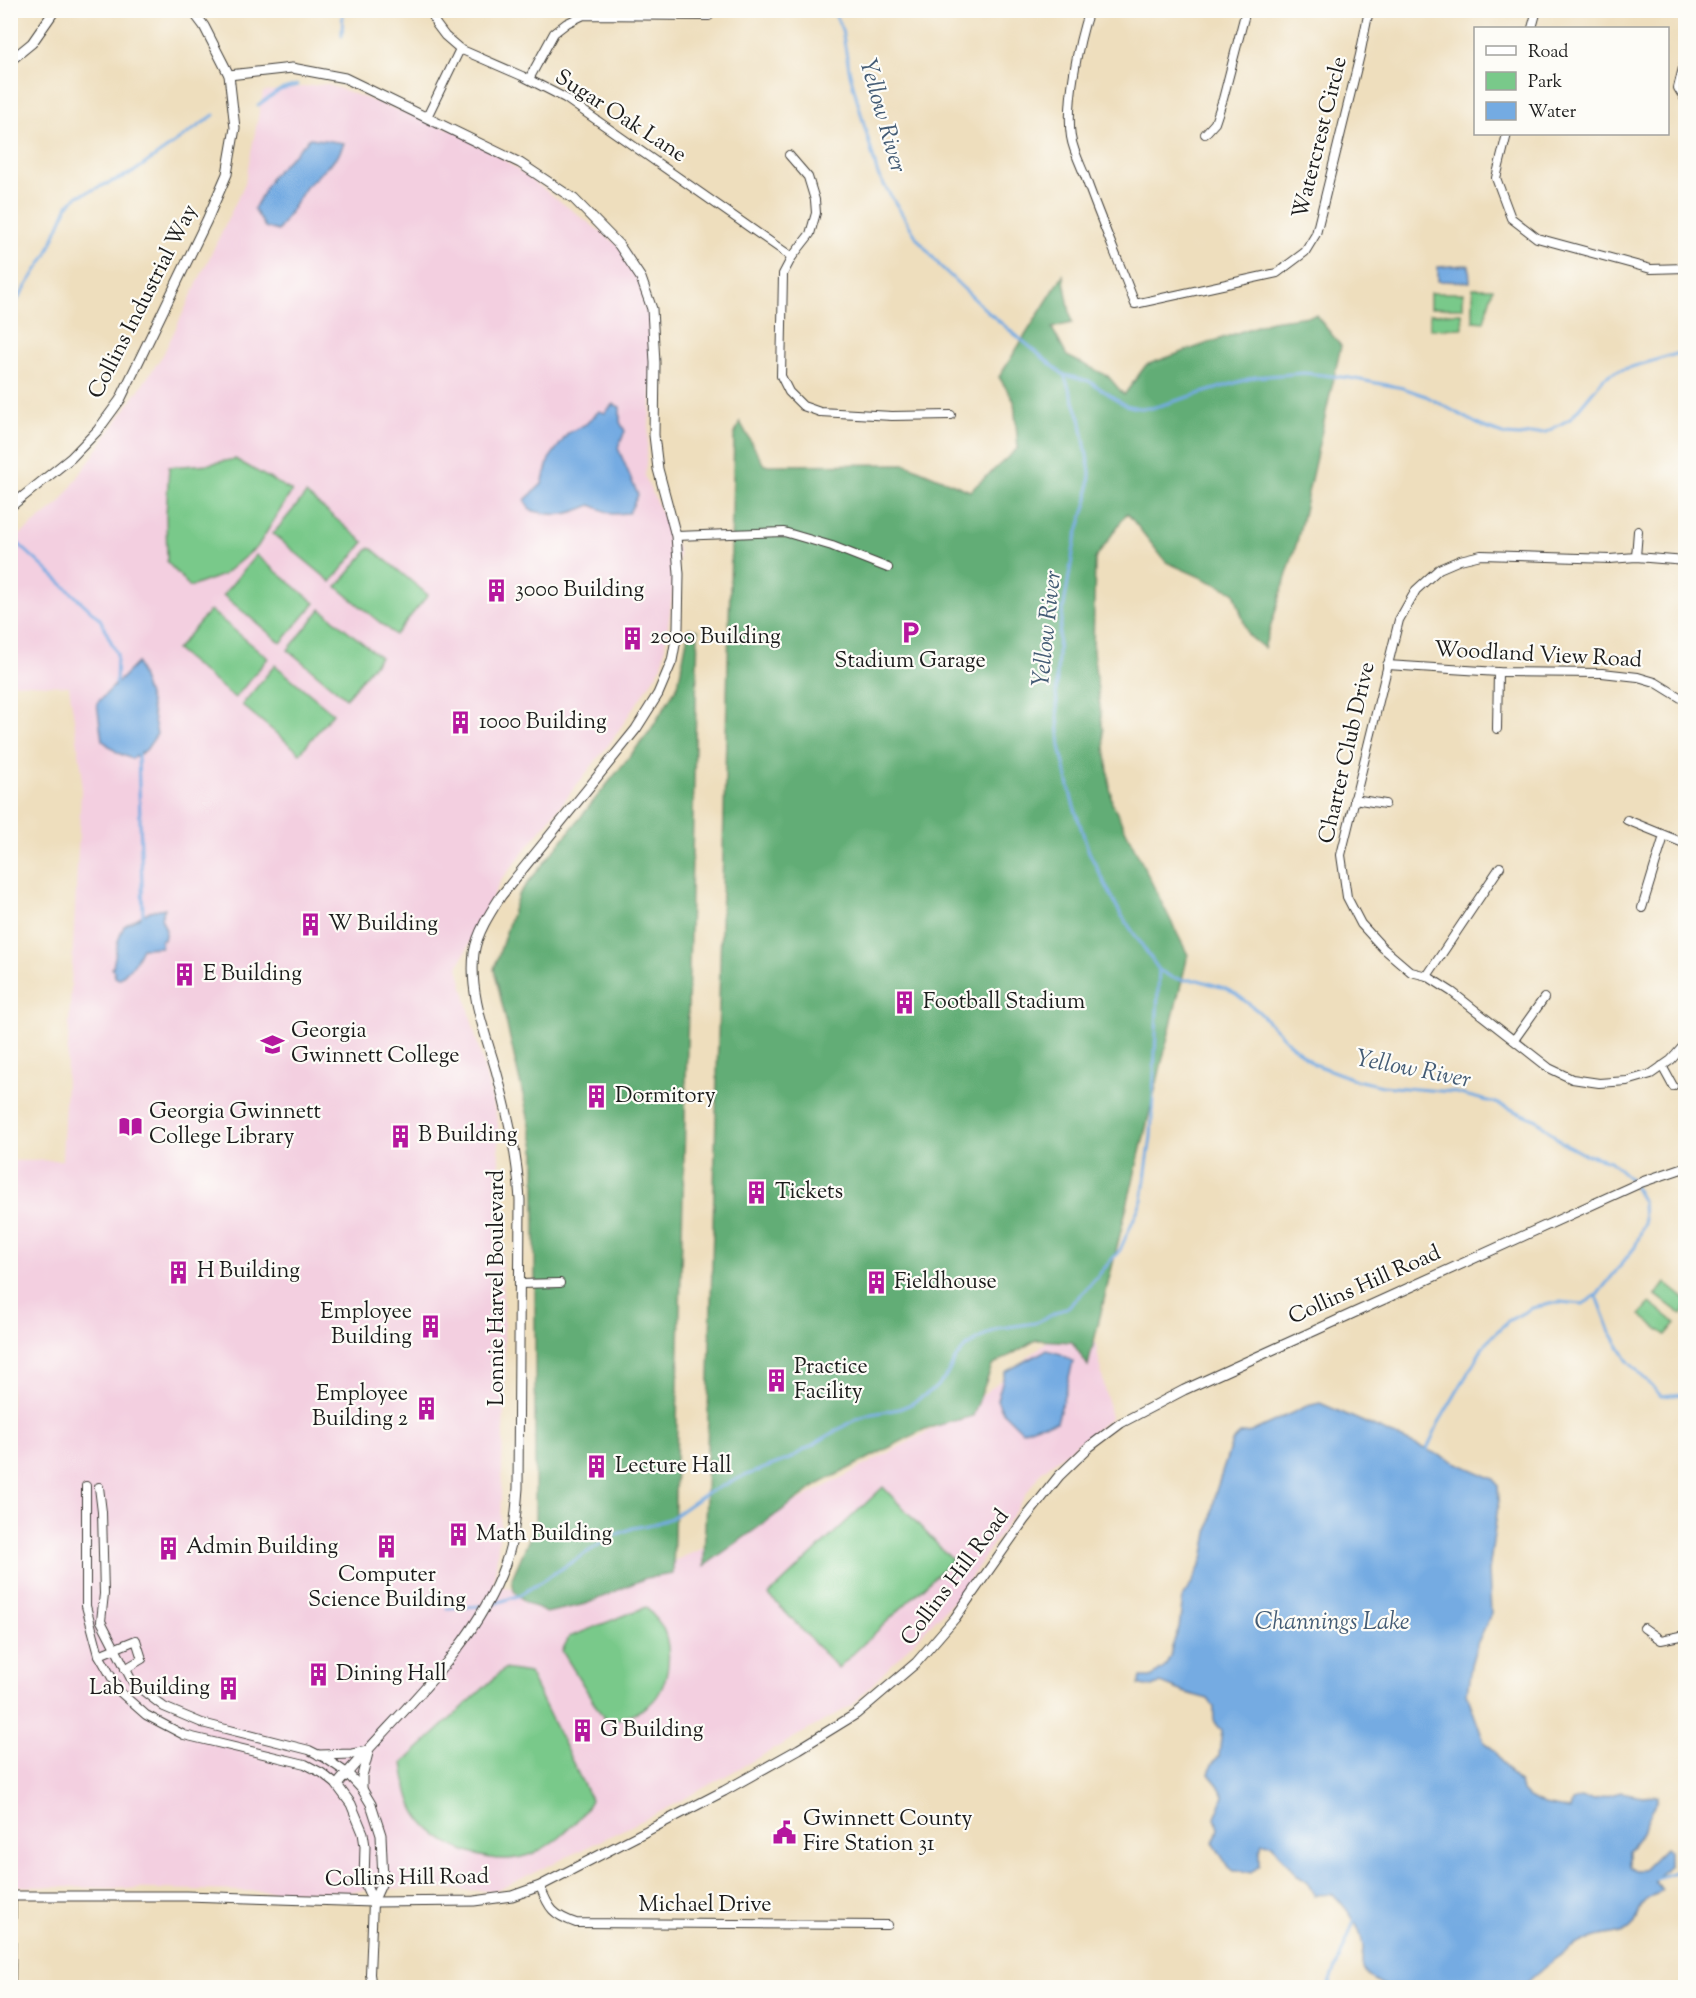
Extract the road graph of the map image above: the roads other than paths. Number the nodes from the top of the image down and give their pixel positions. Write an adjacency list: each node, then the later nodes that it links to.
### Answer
1 (55, 10): 12 (street)
2 (192, 10): 13 (street)
3 (431, 10): 10 (street, Sugar Oak Lane)
4 (1089, 10): 6 (street, Watercrest Circle)
5 (1246, 10): 17 (street)
6 (1369, 10)
7 (1537, 10): 9 (street)
8 (709, 16): 14 (street)
9 (1533, 27)
10 (460, 49): 14 (street, Sugar Oak Lane); 16 (street)
11 (1686, 56): 15 (street)
12 (10, 61)
13 (230, 75): 16 (street, Lonnie Harvel Boulevard); 23 (street, Collins Industrial Way)
14 (529, 80): 20 (street, Sugar Oak Lane)
15 (1686, 101)
16 (427, 117): 25 (street, Lonnie Harvel Boulevard)
17 (1205, 134)
18 (1507, 135): 21 (street)
19 (789, 155): 20 (street)
20 (792, 257): 22 (street)
21 (1686, 268)
22 (951, 415)
23 (10, 507)
24 (1638, 531): 26 (street)
25 (676, 537): 28 (street); 48 (street, Lonnie Harvel Boulevard)
26 (1636, 557): 27 (street, Charter Club Drive); 29 (street, Charter Club Drive)
27 (1686, 561)
28 (888, 568)
29 (1387, 665): 30 (street, Woodland View Road); 33 (street, Charter Club Drive)
30 (1498, 672): 31 (street, Woodland View Road); 32 (street)
31 (1682, 698)
32 (1497, 729)
33 (1354, 799): 34 (street); 40 (street, Charter Club Drive)
34 (1384, 804)
35 (1627, 820): 36 (street)
36 (1664, 836): 37 (street); 39 (street)
37 (1686, 844)
38 (1500, 867): 40 (street)
39 (1642, 908)
40 (1427, 976): 42 (street, Charter Club Drive)
41 (1544, 998): 42 (street)
42 (1514, 1040): 44 (street, Charter Club Drive)
43 (1686, 1043): 44 (street, Charter Club Drive)
44 (1662, 1066): 45 (street)
45 (1673, 1086)
46 (1686, 1167): 61 (street, Collins Hill Road)
47 (560, 1283): 48 (street)
48 (519, 1284): 56 (street, Lonnie Harvel Boulevard)
49 (86, 1486): 54 (street)
50 (99, 1487): 53 (street)
51 (1644, 1628): 52 (street)
52 (1686, 1635)
53 (114, 1649): 54 (street); 55 (street); 55 (street)
54 (99, 1655): 59 (street)
55 (125, 1669): 57 (street)
56 (368, 1751): 57 (street); 58 (street, Lonnie Harvel Boulevard); 60 (street)
57 (319, 1755): 58 (street)
58 (347, 1773): 59 (street, Lonnie Harvel Boulevard); 60 (street)
59 (337, 1785): 63 (street)
60 (362, 1790): 63 (street)
61 (540, 1886): 63 (street, Collins Hill Road); 64 (street, Michael Drive)
62 (11, 1896): 63 (street, Collins Hill Road); 65 (street)
63 (373, 1902): 66 (street)
64 (888, 1924)
65 (11, 1988)
66 (372, 1988)

